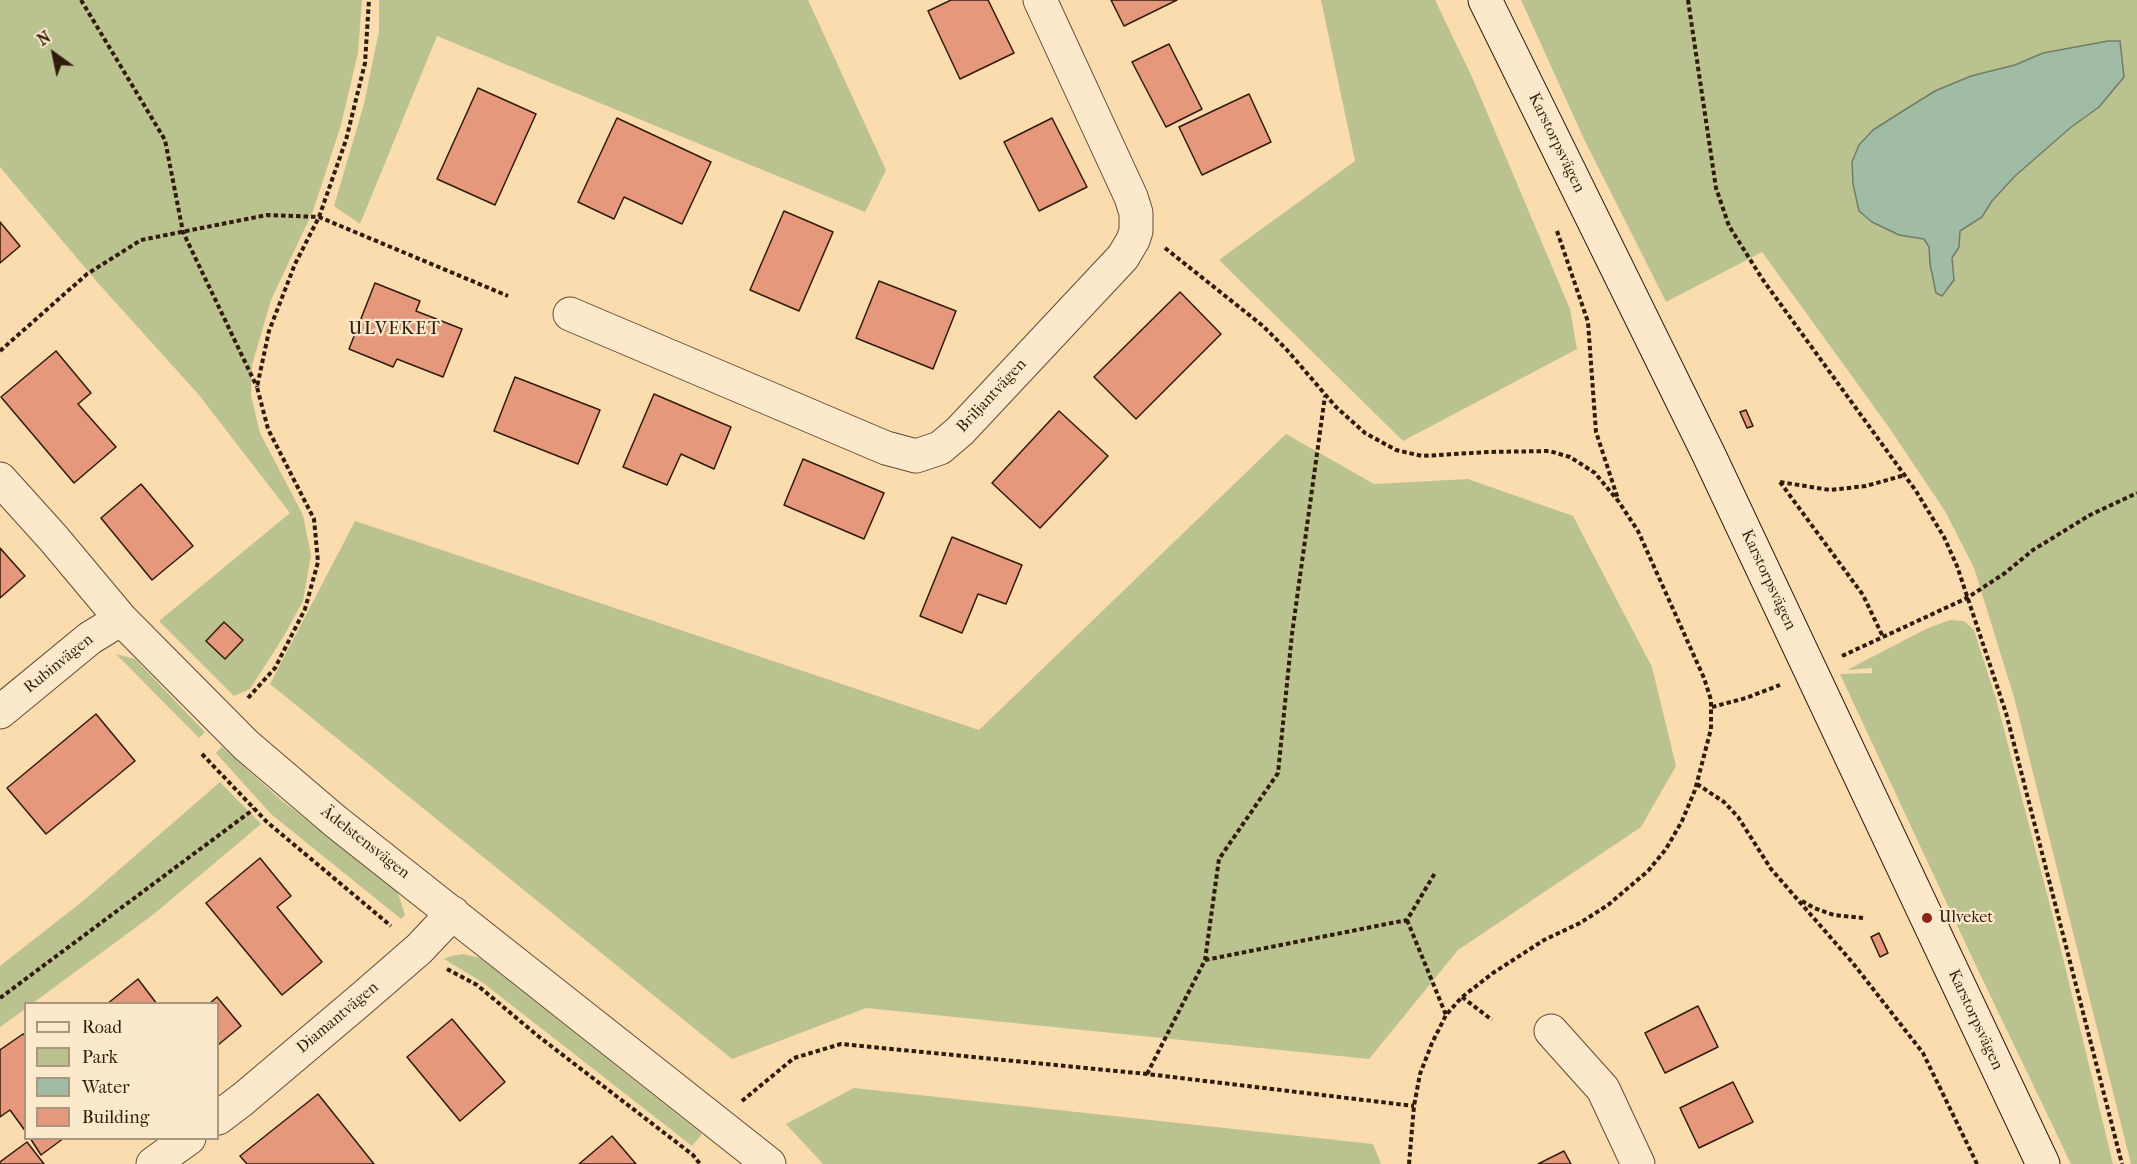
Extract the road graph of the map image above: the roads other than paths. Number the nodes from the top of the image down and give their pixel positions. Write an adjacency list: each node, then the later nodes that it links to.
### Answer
1 (1040, 0): 3 (street, Briljantvägen)
2 (1485, 0): 14 (street, Karstorpsvägen)
3 (570, 314)
4 (0, 479): 5 (street, Ädelstensvägen)
5 (121, 619): 6 (street, Rubinvägen); 7 (street, Ädelstensvägen)
6 (0, 712)
7 (453, 912): 9 (street, Diamantvägen); 12 (street, Ädelstensvägen)
8 (1551, 1031): 13 (street)
9 (219, 1117)
10 (186, 1140): 11 (street)
11 (153, 1164)
12 (769, 1164)
13 (1638, 1164)
14 (2043, 1164)

